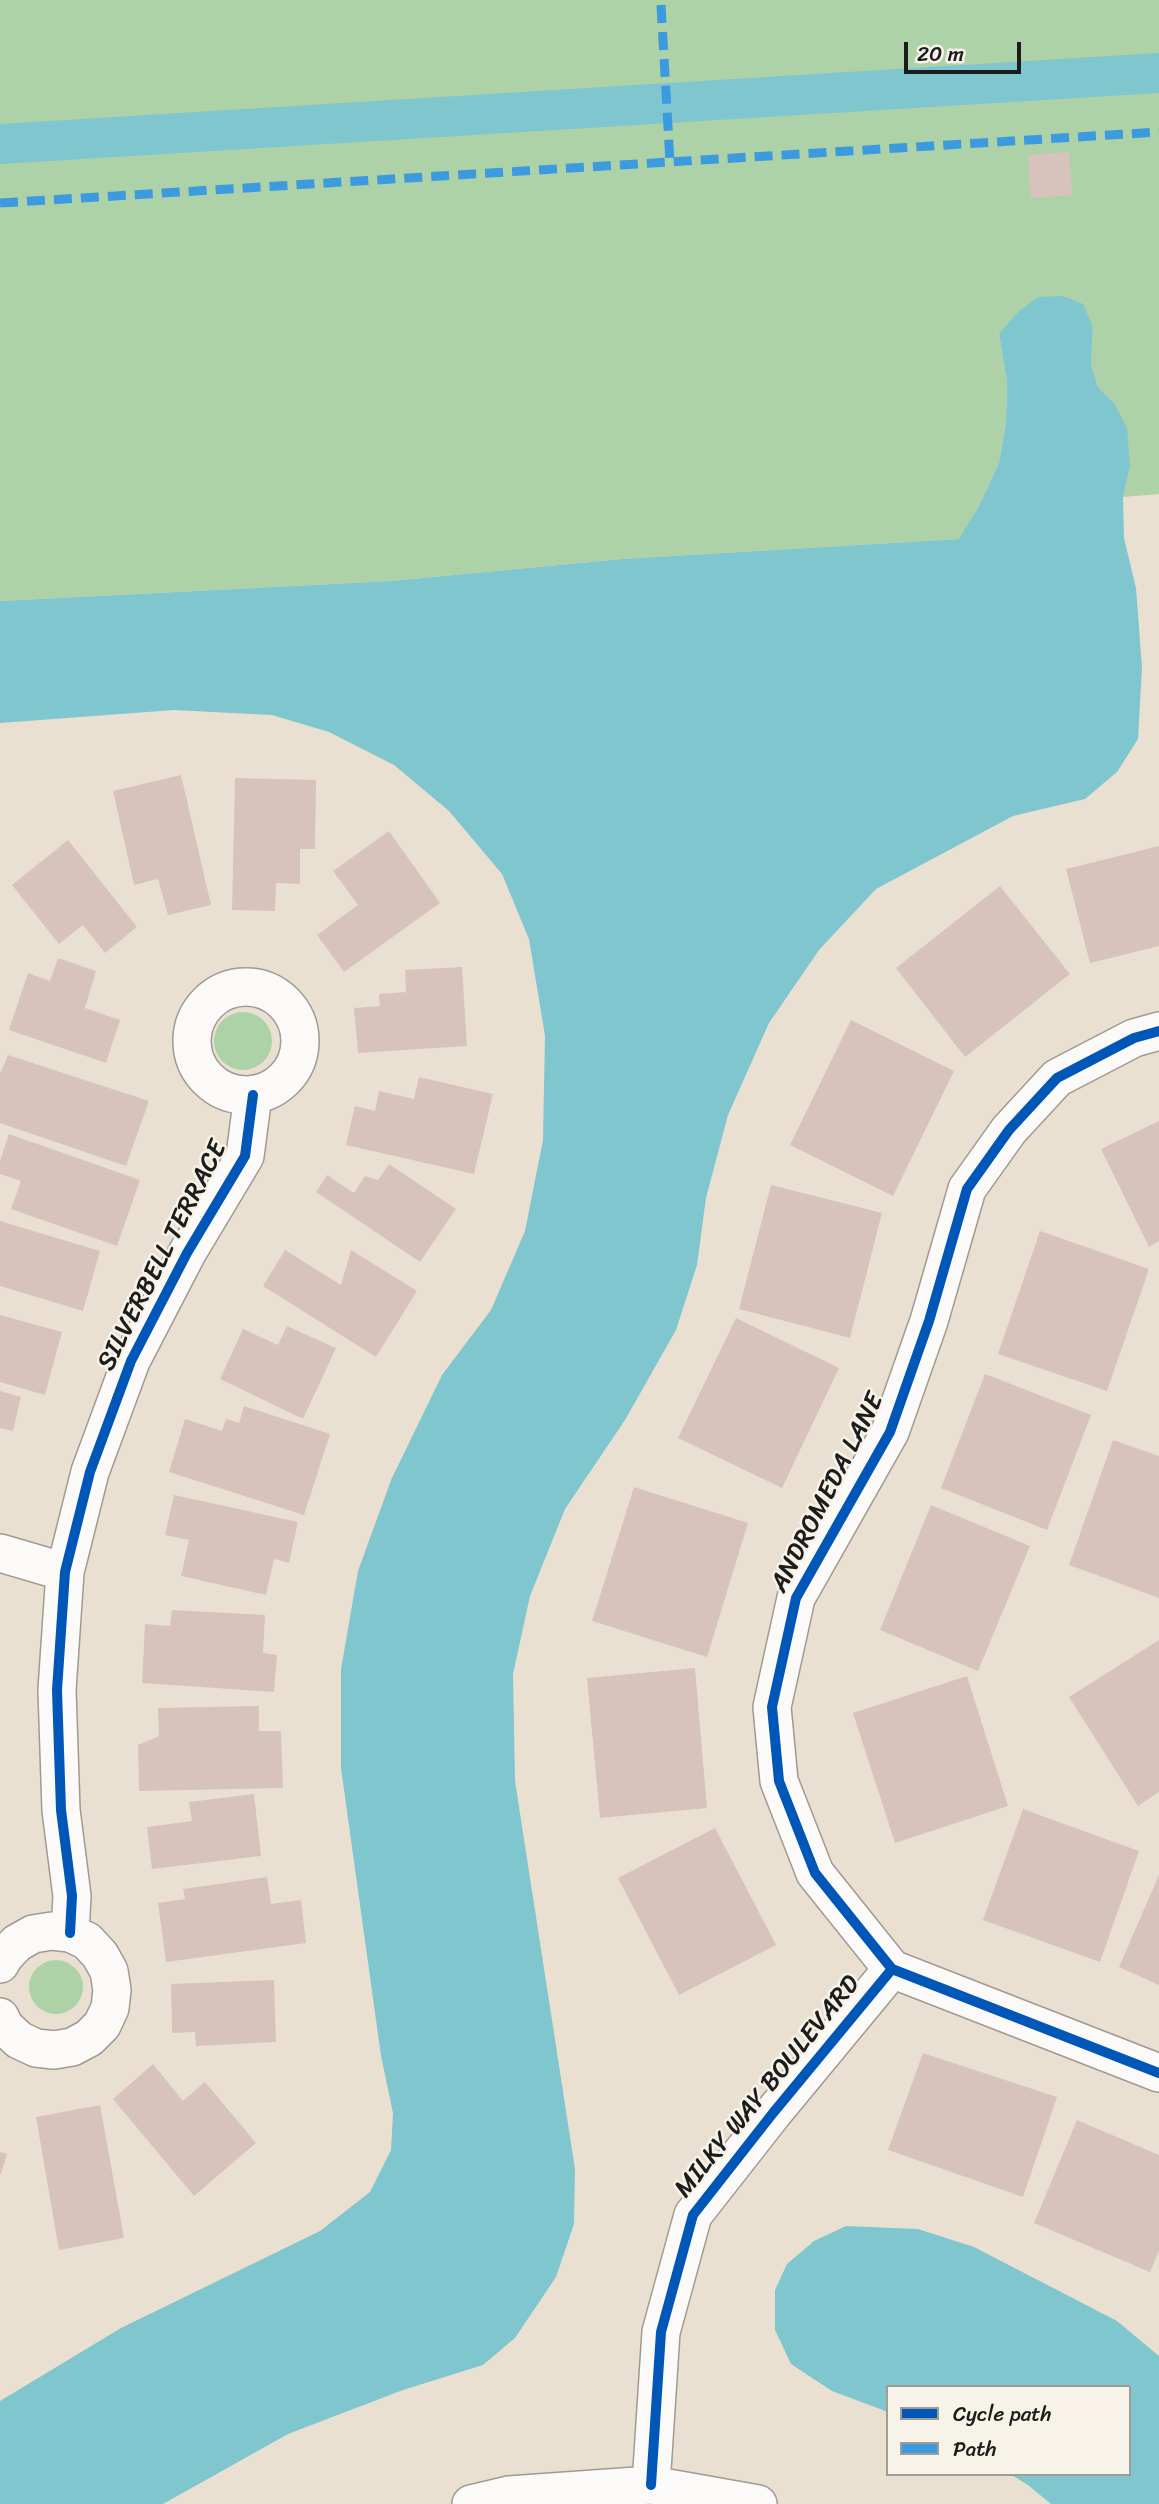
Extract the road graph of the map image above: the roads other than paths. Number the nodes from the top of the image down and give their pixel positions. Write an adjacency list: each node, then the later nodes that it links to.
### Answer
1 (1159, 1031): 7 (street, ANDROMEDA LANE)
2 (253, 1095): 4 (street, SILVERBELL TERRACE)
3 (0, 1553): 4 (street)
4 (65, 1572): 5 (street, SILVERBELL TERRACE)
5 (70, 1933): 6 (street); 8 (street)
6 (0, 1964)
7 (892, 1969): 9 (street, ANDROMEDA LANE); 10 (street, MILKY WAY BOULEVARD)
8 (0, 2017)
9 (1159, 2073)
10 (651, 2486): 11 (street); 12 (street)
11 (471, 2504)
12 (758, 2504)

